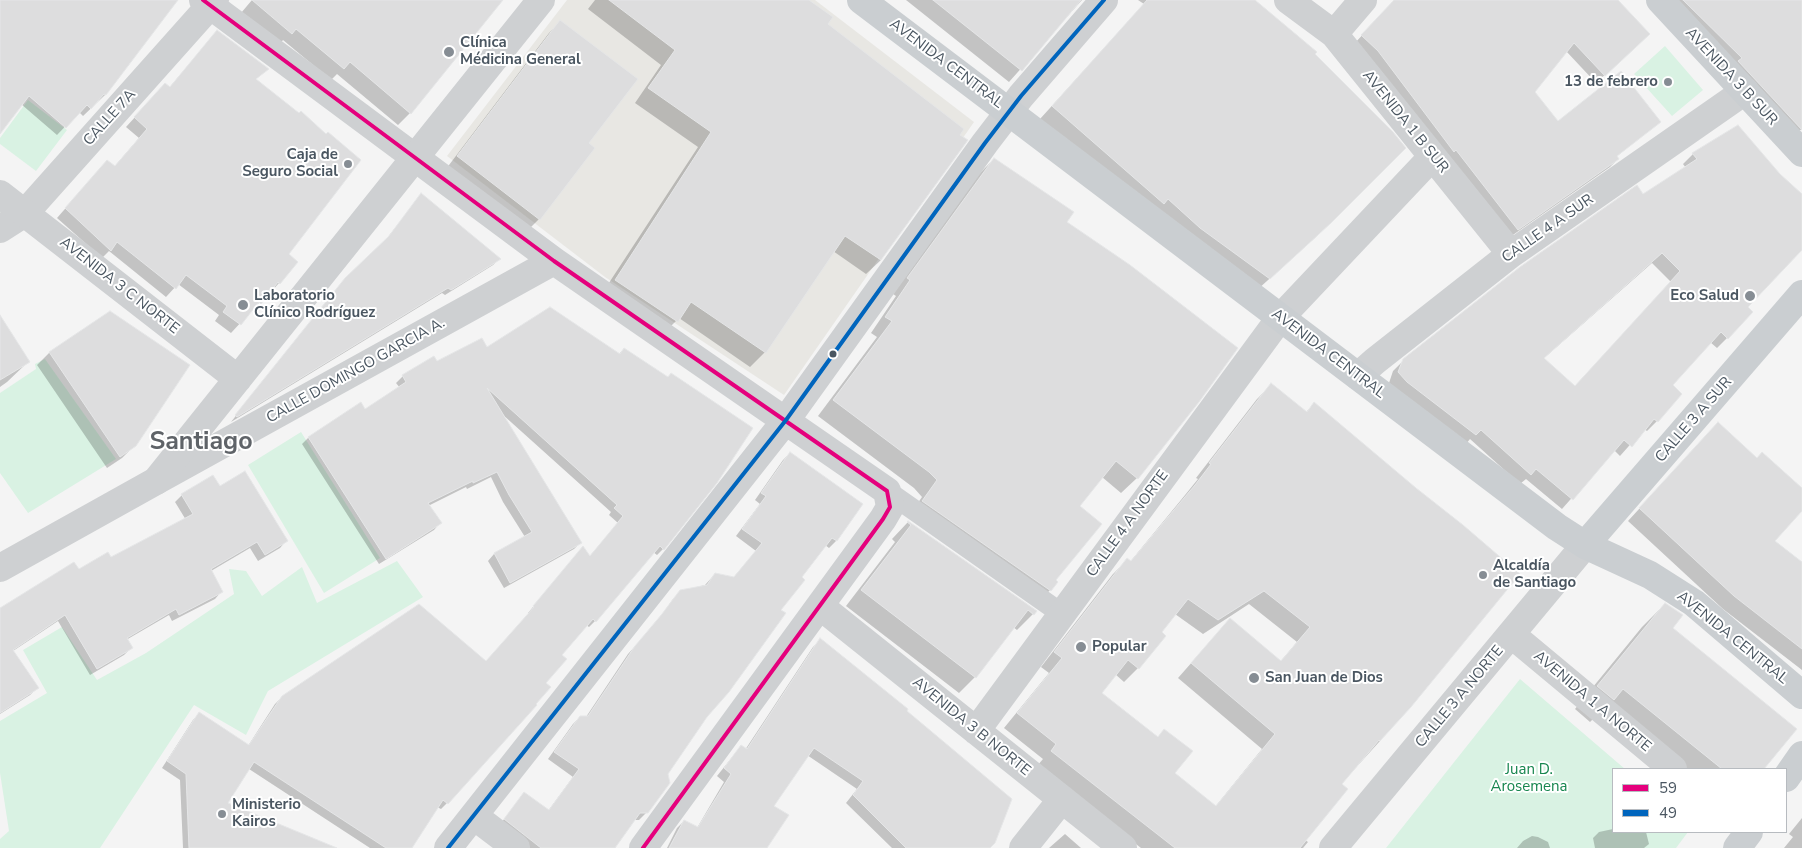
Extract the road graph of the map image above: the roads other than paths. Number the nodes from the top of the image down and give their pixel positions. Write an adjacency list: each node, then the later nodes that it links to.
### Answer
1 (541, 0): 12 (street, CALLE DOMINGO GARCIA A.)
2 (861, 0): 10 (main road, AVENIDA CENTRAL)
3 (1104, 0): 10 (street)
4 (1288, 0): 8 (street, AVENIDA 1 B SUR)
5 (1363, 0): 8 (street)
6 (1660, 0): 9 (main road, AVENIDA 3 B SUR)
7 (209, 2): 12 (street); 15 (street, CALLE 7A)
8 (1334, 34): 13 (street, AVENIDA 1 B SUR)
9 (1745, 91): 11 (main road, AVENIDA 3 B SUR); 17 (street, CALLE 4 A SUR)
10 (1009, 112): 20 (main road, AVENIDA CENTRAL); 23 (street)
11 (1799, 145)
12 (415, 157): 18 (street); 22 (street, CALLE DOMINGO GARCIA A.)
13 (1432, 157): 17 (street, AVENIDA 1 B SUR); 20 (street)
14 (0, 194): 15 (street, AVENIDA 3 C NORTE)
15 (25, 213): 16 (street, CALLE 7A); 22 (street, AVENIDA 3 C NORTE)
16 (0, 229)
17 (1511, 254): 21 (street, CALLE 4 A SUR)
18 (554, 261): 23 (street); 24 (street, CALLE DOMINGO GARCIA A.)
19 (1802, 294): 26 (main road, CALLE 3 A SUR)
20 (1280, 318): 21 (main road, AVENIDA CENTRAL); 29 (street, CALLE 4 A NORTE)
21 (1358, 376): 26 (main road, AVENIDA CENTRAL)
22 (238, 378): 24 (street, CALLE DOMINGO GARCIA A.)
23 (786, 420): 25 (street); 37 (street)
24 (156, 481): 27 (street, CALLE DOMINGO GARCIA A.)
25 (887, 490): 28 (street); 29 (street)
26 (1592, 537): 30 (street, CALLE 3 A NORTE); 31 (main road, AVENIDA CENTRAL)
27 (0, 568)
28 (820, 606): 32 (street, AVENIDA 3 B NORTE); 41 (street)
29 (1062, 614): 32 (street, CALLE 4 A NORTE)
30 (1512, 635): 34 (street, AVENIDA 1 A NORTE); 44 (street, CALLE 3 A NORTE)
31 (1802, 695)
32 (976, 731): 36 (street, AVENIDA 3 B NORTE)
33 (1802, 755): 35 (main road)
34 (1672, 768)
35 (1787, 777)
36 (1062, 799): 42 (street); 43 (street, AVENIDA 3 B NORTE)
37 (474, 816): 39 (street); 40 (street)
38 (1747, 833): 45 (main road)
39 (448, 848)
40 (516, 848)
41 (643, 848)
42 (1023, 848)
43 (1123, 848)
44 (1333, 848)
45 (1737, 848)

